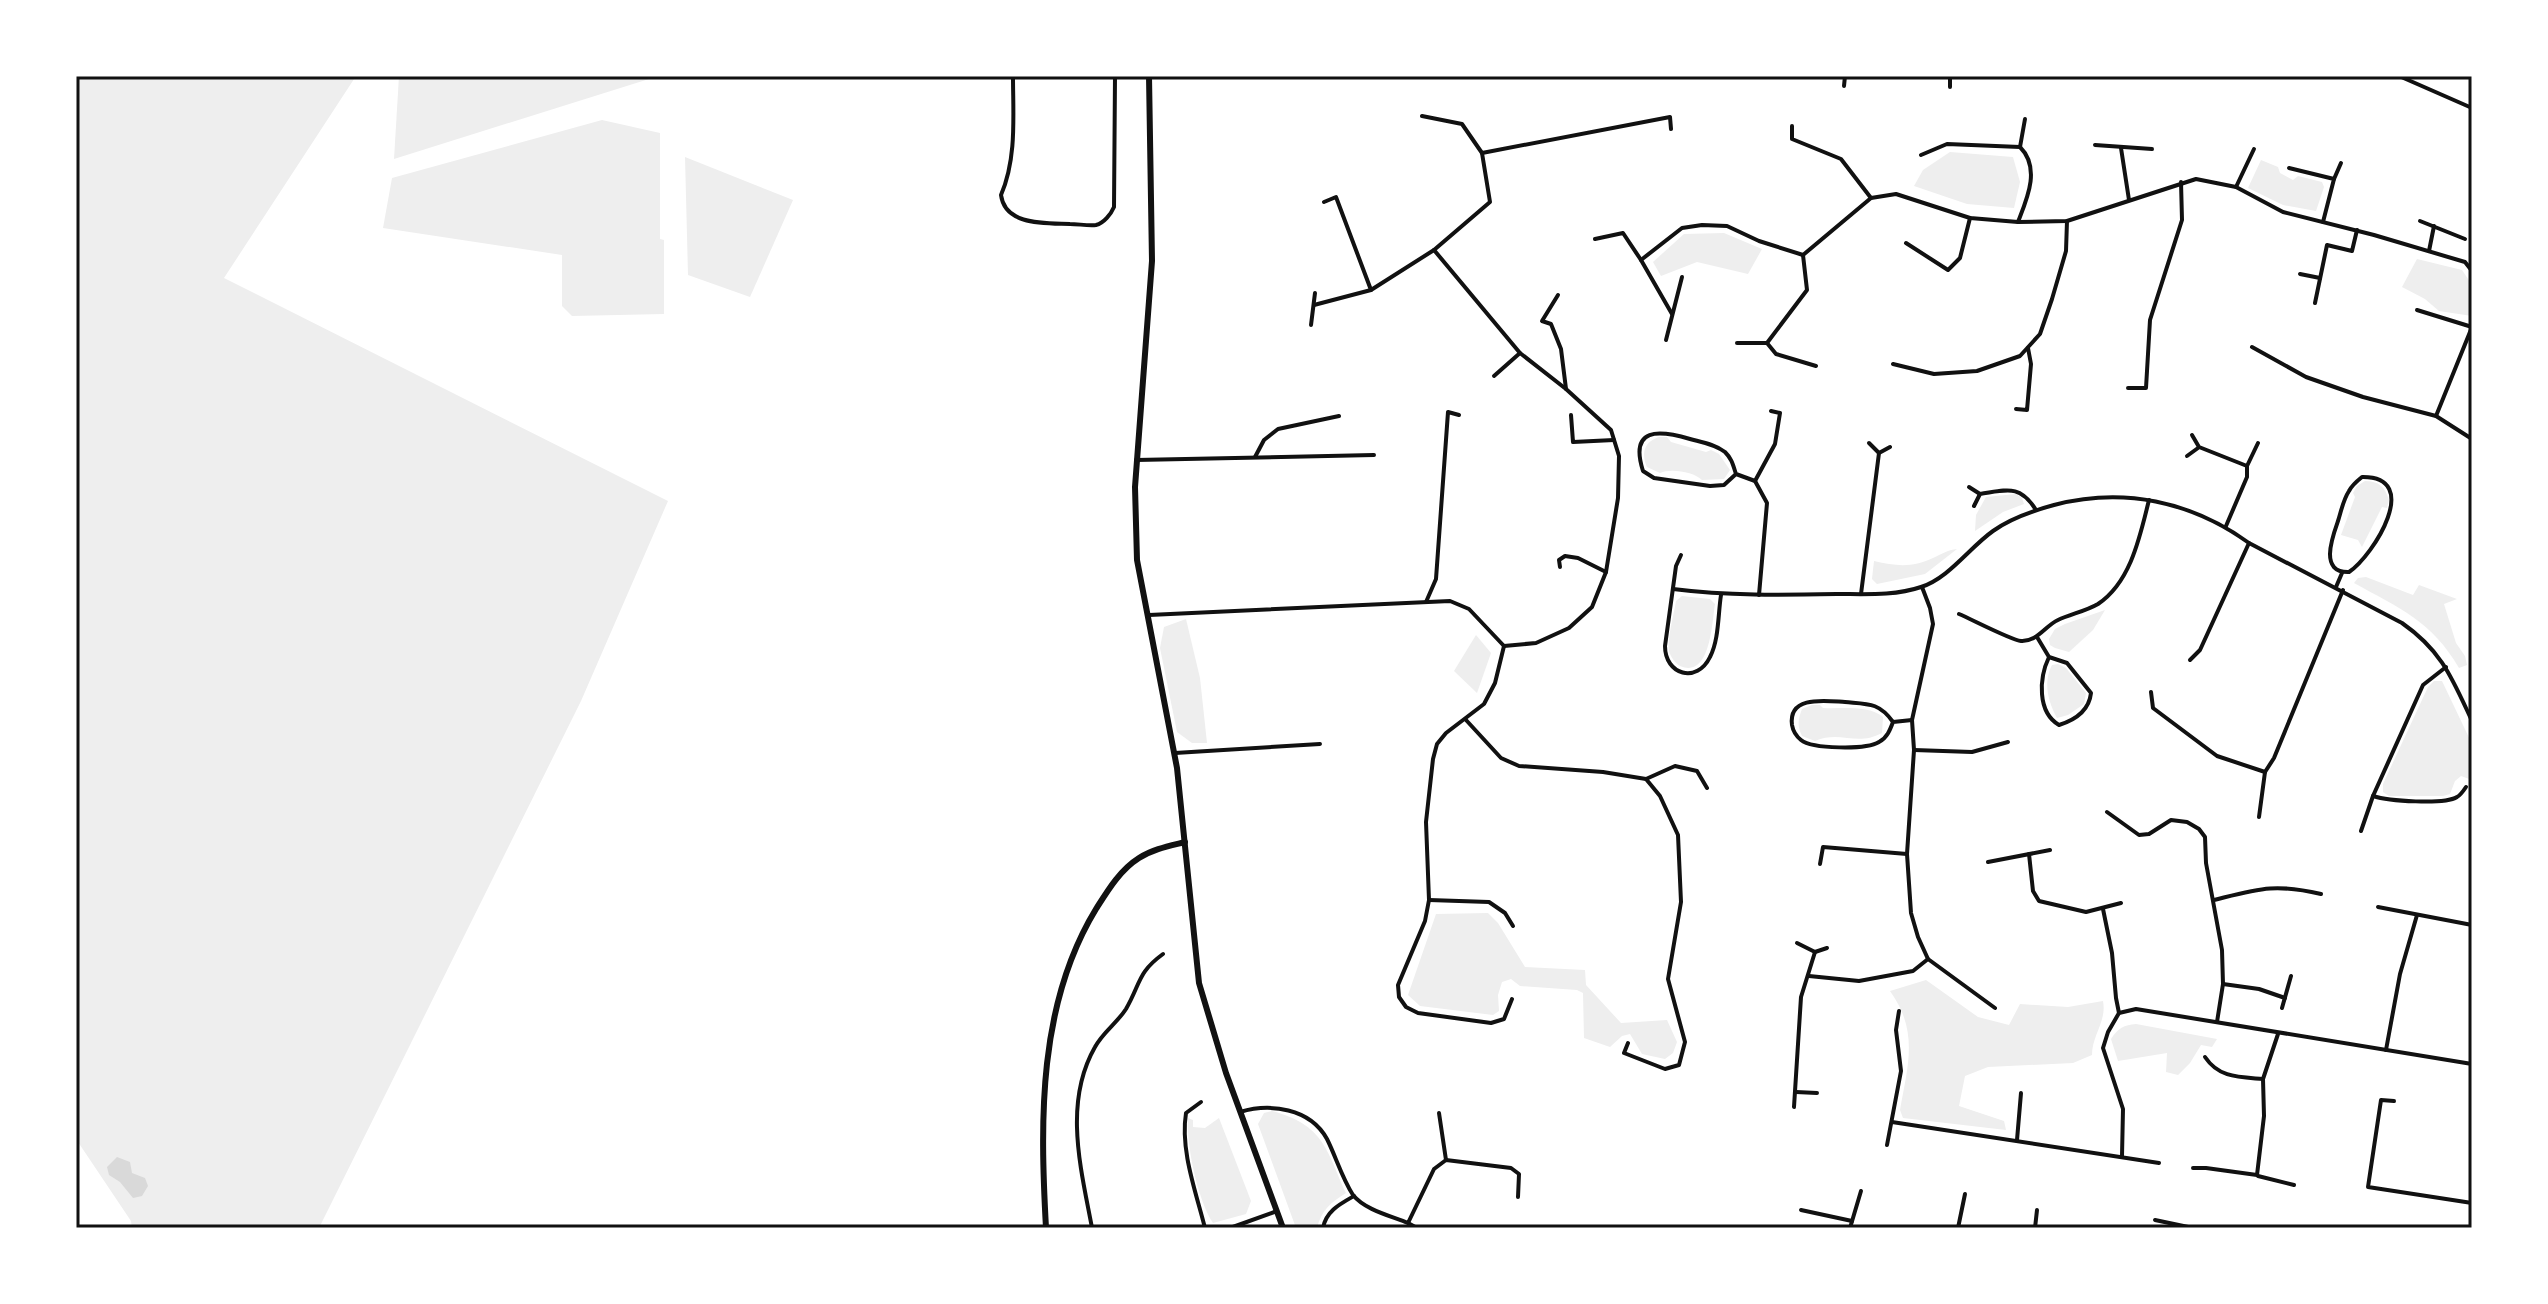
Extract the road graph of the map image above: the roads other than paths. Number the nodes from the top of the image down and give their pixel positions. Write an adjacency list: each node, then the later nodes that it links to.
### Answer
1 (1013, 76): 2 (street)
2 (1115, 76)
3 (1149, 76): 84 (street)
4 (1845, 76): 7 (street)
5 (1950, 76): 8 (street)
6 (2399, 76): 9 (street)
7 (1844, 86)
8 (1950, 87)
9 (2472, 108)
10 (1422, 116): 19 (street)
11 (2025, 119): 15 (street)
12 (1792, 126): 26 (street)
13 (1671, 129): 19 (street)
14 (2095, 145): 16 (street)
15 (2020, 147): 20 (street); 32 (street)
16 (2121, 148): 17 (street); 27 (street)
17 (2152, 149)
18 (2254, 149): 25 (street)
19 (1482, 153): 39 (street)
20 (1921, 155)
21 (2341, 163): 23 (street)
22 (2289, 168): 23 (street)
23 (2334, 179): 33 (street)
24 (2181, 182): 25 (street); 27 (street); 65 (street)
25 (2236, 187): 33 (street)
26 (1871, 198): 29 (street); 41 (street)
27 (2129, 200): 30 (street)
28 (1324, 202): 47 (street)
29 (1970, 218): 32 (street); 38 (street)
30 (2067, 221): 32 (street); 60 (street)
31 (2420, 221): 34 (street)
32 (2018, 222)
33 (2323, 222): 35 (street)
34 (2434, 225): 37 (street); 40 (street)
35 (2357, 230): 40 (street); 46 (street)
36 (1595, 239): 42 (street)
37 (2465, 239)
38 (1906, 243)
39 (1434, 250): 47 (street); 61 (street)
40 (2429, 251): 43 (street)
41 (1803, 255): 42 (street); 58 (street)
42 (1641, 260): 53 (street)
43 (2472, 271)
44 (2300, 274): 46 (street)
45 (1682, 277): 53 (street)
46 (2320, 278): 50 (street)
47 (1371, 290): 51 (street)
48 (1315, 293): 51 (street)
49 (1558, 295): 66 (street)
50 (2315, 303)
51 (1314, 305): 54 (street)
52 (2417, 310): 55 (street)
53 (1672, 314): 56 (street)
54 (1311, 325)
55 (2472, 327): 72 (street)
56 (1666, 340)
57 (1737, 343): 58 (street)
58 (1767, 343): 63 (street)
59 (2252, 347): 72 (street)
60 (2028, 348): 62 (street); 67 (street)
61 (1520, 353): 64 (street); 66 (street)
62 (1893, 364)
63 (1816, 366)
64 (1494, 376)
65 (2128, 388)
66 (1566, 389): 75 (street)
67 (2016, 409)
68 (1771, 411): 87 (street)
69 (1459, 415): 106 (street)
70 (1571, 415): 75 (street)
71 (1339, 416): 83 (street)
72 (2436, 416): 74 (street)
73 (2192, 435): 79 (street)
74 (2472, 439)
75 (1614, 440): 97 (street)
76 (1869, 443): 80 (street)
77 (2258, 443): 85 (street)
78 (1890, 447): 80 (street)
79 (2199, 447): 82 (street); 85 (street)
80 (1879, 453): 103 (street)
81 (1374, 455): 83 (street)
82 (2187, 456)
83 (1255, 457): 84 (street)
84 (1136, 460): 108 (street)
85 (2247, 466): 93 (street)
86 (1736, 474): 86 (street); 87 (street)
87 (1755, 481): 105 (street)
88 (1969, 487): 89 (street)
89 (1980, 494): 91 (street); 92 (street)
90 (2149, 500): 92 (street); 93 (street); 109 (street)
91 (1974, 506)
92 (2036, 510): 99 (street)
93 (2226, 526): 94 (street)
94 (2249, 543): 100 (street); 112 (street)
95 (1681, 555): 101 (street)
96 (1560, 567): 97 (street)
97 (1606, 572): 110 (street)
98 (2342, 573): 98 (street); 100 (street)
99 (1922, 587): 103 (street); 116 (street)
100 (2336, 587): 102 (street)
101 (1673, 589): 104 (street); 104 (street)
102 (2343, 590): 113 (street); 123 (street)
103 (1861, 594): 105 (street)
104 (1721, 595): 105 (street)
105 (1759, 595)
106 (1426, 602): 108 (street); 110 (street)
107 (1959, 614): 109 (street)
108 (1146, 615): 122 (street)
109 (2037, 637): 111 (street)
110 (1504, 646): 115 (street)
111 (2049, 657): 111 (street)
112 (2190, 660)
113 (2446, 667): 117 (street); 127 (street)
114 (2151, 692): 123 (street)
115 (1466, 720): 124 (street); 138 (street)
116 (1912, 720): 118 (street); 121 (street)
117 (2472, 721)
118 (1893, 722): 118 (street)
119 (2008, 742): 121 (street)
120 (1320, 744): 122 (street)
121 (1914, 750): 133 (street)
122 (1174, 753): 131 (street)
123 (2265, 772): 129 (street)
124 (1646, 779): 126 (street); 162 (street)
125 (2466, 787): 127 (street)
126 (1707, 788)
127 (2373, 796): 130 (street)
128 (2107, 812): 139 (street)
129 (2259, 817)
130 (2361, 831)
131 (1185, 842): 173 (street); 196 (street)
132 (2050, 850): 134 (street)
133 (1907, 854): 136 (street); 150 (street)
134 (2029, 854): 135 (street); 142 (street)
135 (1988, 862)
136 (1820, 864)
137 (2321, 894): 139 (street)
138 (1429, 900): 145 (street); 155 (street)
139 (2214, 900): 153 (street)
140 (2121, 903): 142 (street)
141 (2378, 907): 143 (street)
142 (2103, 908): 159 (street)
143 (2417, 915): 144 (street); 163 (street)
144 (2472, 925)
145 (1513, 926)
146 (1797, 943): 148 (street)
147 (1827, 948): 148 (street)
148 (1815, 952): 151 (street)
149 (1163, 954): 197 (street)
150 (1928, 959): 151 (street); 156 (street)
151 (1809, 976): 167 (street)
152 (2291, 976): 154 (street)
153 (2223, 984): 154 (street); 160 (street)
154 (2285, 998): 157 (street)
155 (1512, 999)
156 (1995, 1008)
157 (2282, 1008)
158 (1899, 1011): 175 (street)
159 (2119, 1013): 160 (street); 178 (street)
160 (2217, 1022): 161 (street)
161 (2278, 1034): 163 (street); 166 (street)
162 (1628, 1043)
163 (2386, 1050): 165 (street)
164 (2205, 1057): 166 (street)
165 (2472, 1064)
166 (2263, 1079): 182 (street)
167 (1795, 1092): 168 (street); 172 (street)
168 (1817, 1093)
169 (2021, 1093): 176 (street)
170 (2394, 1101): 188 (street)
171 (1201, 1102): 198 (street)
172 (1794, 1107)
173 (1240, 1112): 186 (street); 191 (street)
174 (1439, 1113): 179 (street)
175 (1892, 1122): 176 (street); 177 (street)
176 (2017, 1140): 178 (street)
177 (1887, 1145)
178 (2122, 1156): 180 (street)
179 (1446, 1160): 187 (street); 194 (street)
180 (2159, 1163)
181 (2193, 1168): 182 (street)
182 (2257, 1175): 183 (street)
183 (2294, 1185)
184 (1861, 1191): 193 (street)
185 (1965, 1194): 204 (street)
186 (1354, 1196): 194 (street); 201 (street)
187 (1518, 1197)
188 (2472, 1203)
189 (1801, 1210): 193 (street)
190 (2037, 1210): 205 (street)
191 (1277, 1211): 199 (street); 200 (street)
192 (2155, 1220): 195 (street)
193 (1852, 1221): 203 (street)
194 (1408, 1223): 202 (street)
195 (2177, 1226): 206 (street)
196 (1046, 1228)
197 (1092, 1228)
198 (1205, 1228)
199 (1230, 1228)
200 (1283, 1228)
201 (1323, 1228)
202 (1417, 1228)
203 (1850, 1228)
204 (1958, 1228)
205 (2035, 1228)
206 (2193, 1228)

